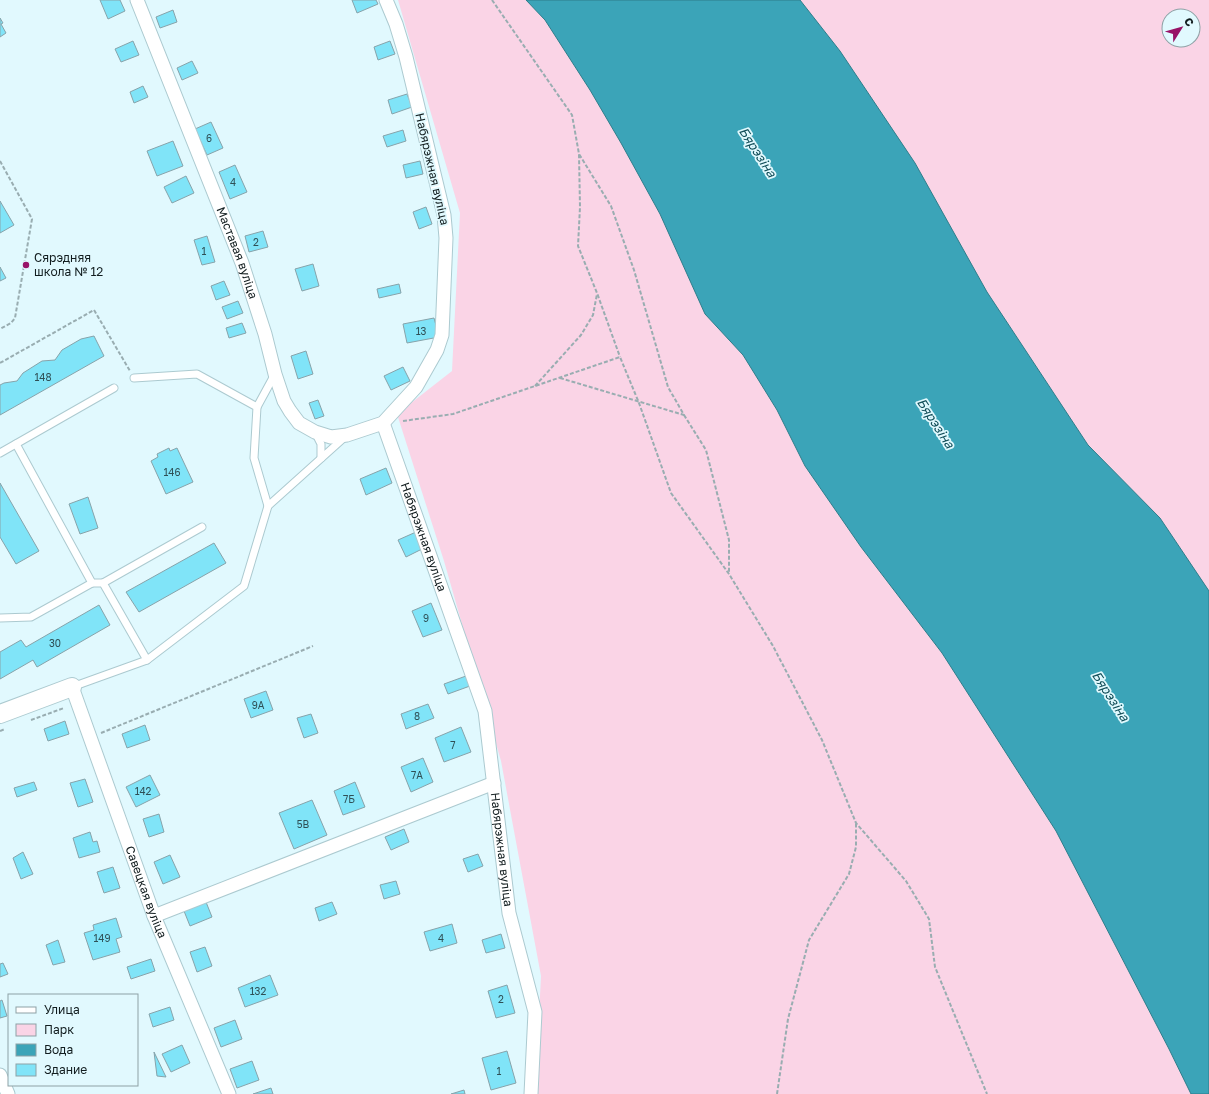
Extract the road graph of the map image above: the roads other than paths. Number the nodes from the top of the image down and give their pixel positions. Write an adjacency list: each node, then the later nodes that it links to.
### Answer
1 (137, 0): 3 (street, Маставая вуліца)
2 (386, 0): 7 (street, Набярэжная вуліца)
3 (275, 374): 6 (lane); 8 (street, Маставая вуліца)
4 (134, 378): 6 (lane)
5 (114, 388): 10 (lane)
6 (257, 407): 13 (lane)
7 (383, 423): 9 (street, Маставая вуліца); 21 (street, Набярэжная вуліца)
8 (315, 432): 9 (street, Маставая вуліца); 12 (lane)
9 (347, 435): 12 (lane)
10 (16, 444): 11 (lane); 15 (lane)
11 (0, 453)
12 (321, 458): 13 (lane)
13 (268, 506): 18 (lane)
14 (202, 527): 16 (lane)
15 (92, 583): 16 (lane); 17 (lane)
16 (103, 583): 18 (lane)
17 (0, 618)
18 (146, 660): 19 (lane)
19 (72, 687): 20 (street); 22 (street, Савецкая вуліца)
20 (0, 714)
21 (494, 783): 22 (street); 26 (street, Набярэжная вуліца)
22 (154, 916): 25 (street, Савецкая вуліца)
23 (0, 1075): 24 (street)
24 (8, 1094)
25 (229, 1094)
26 (531, 1094)

